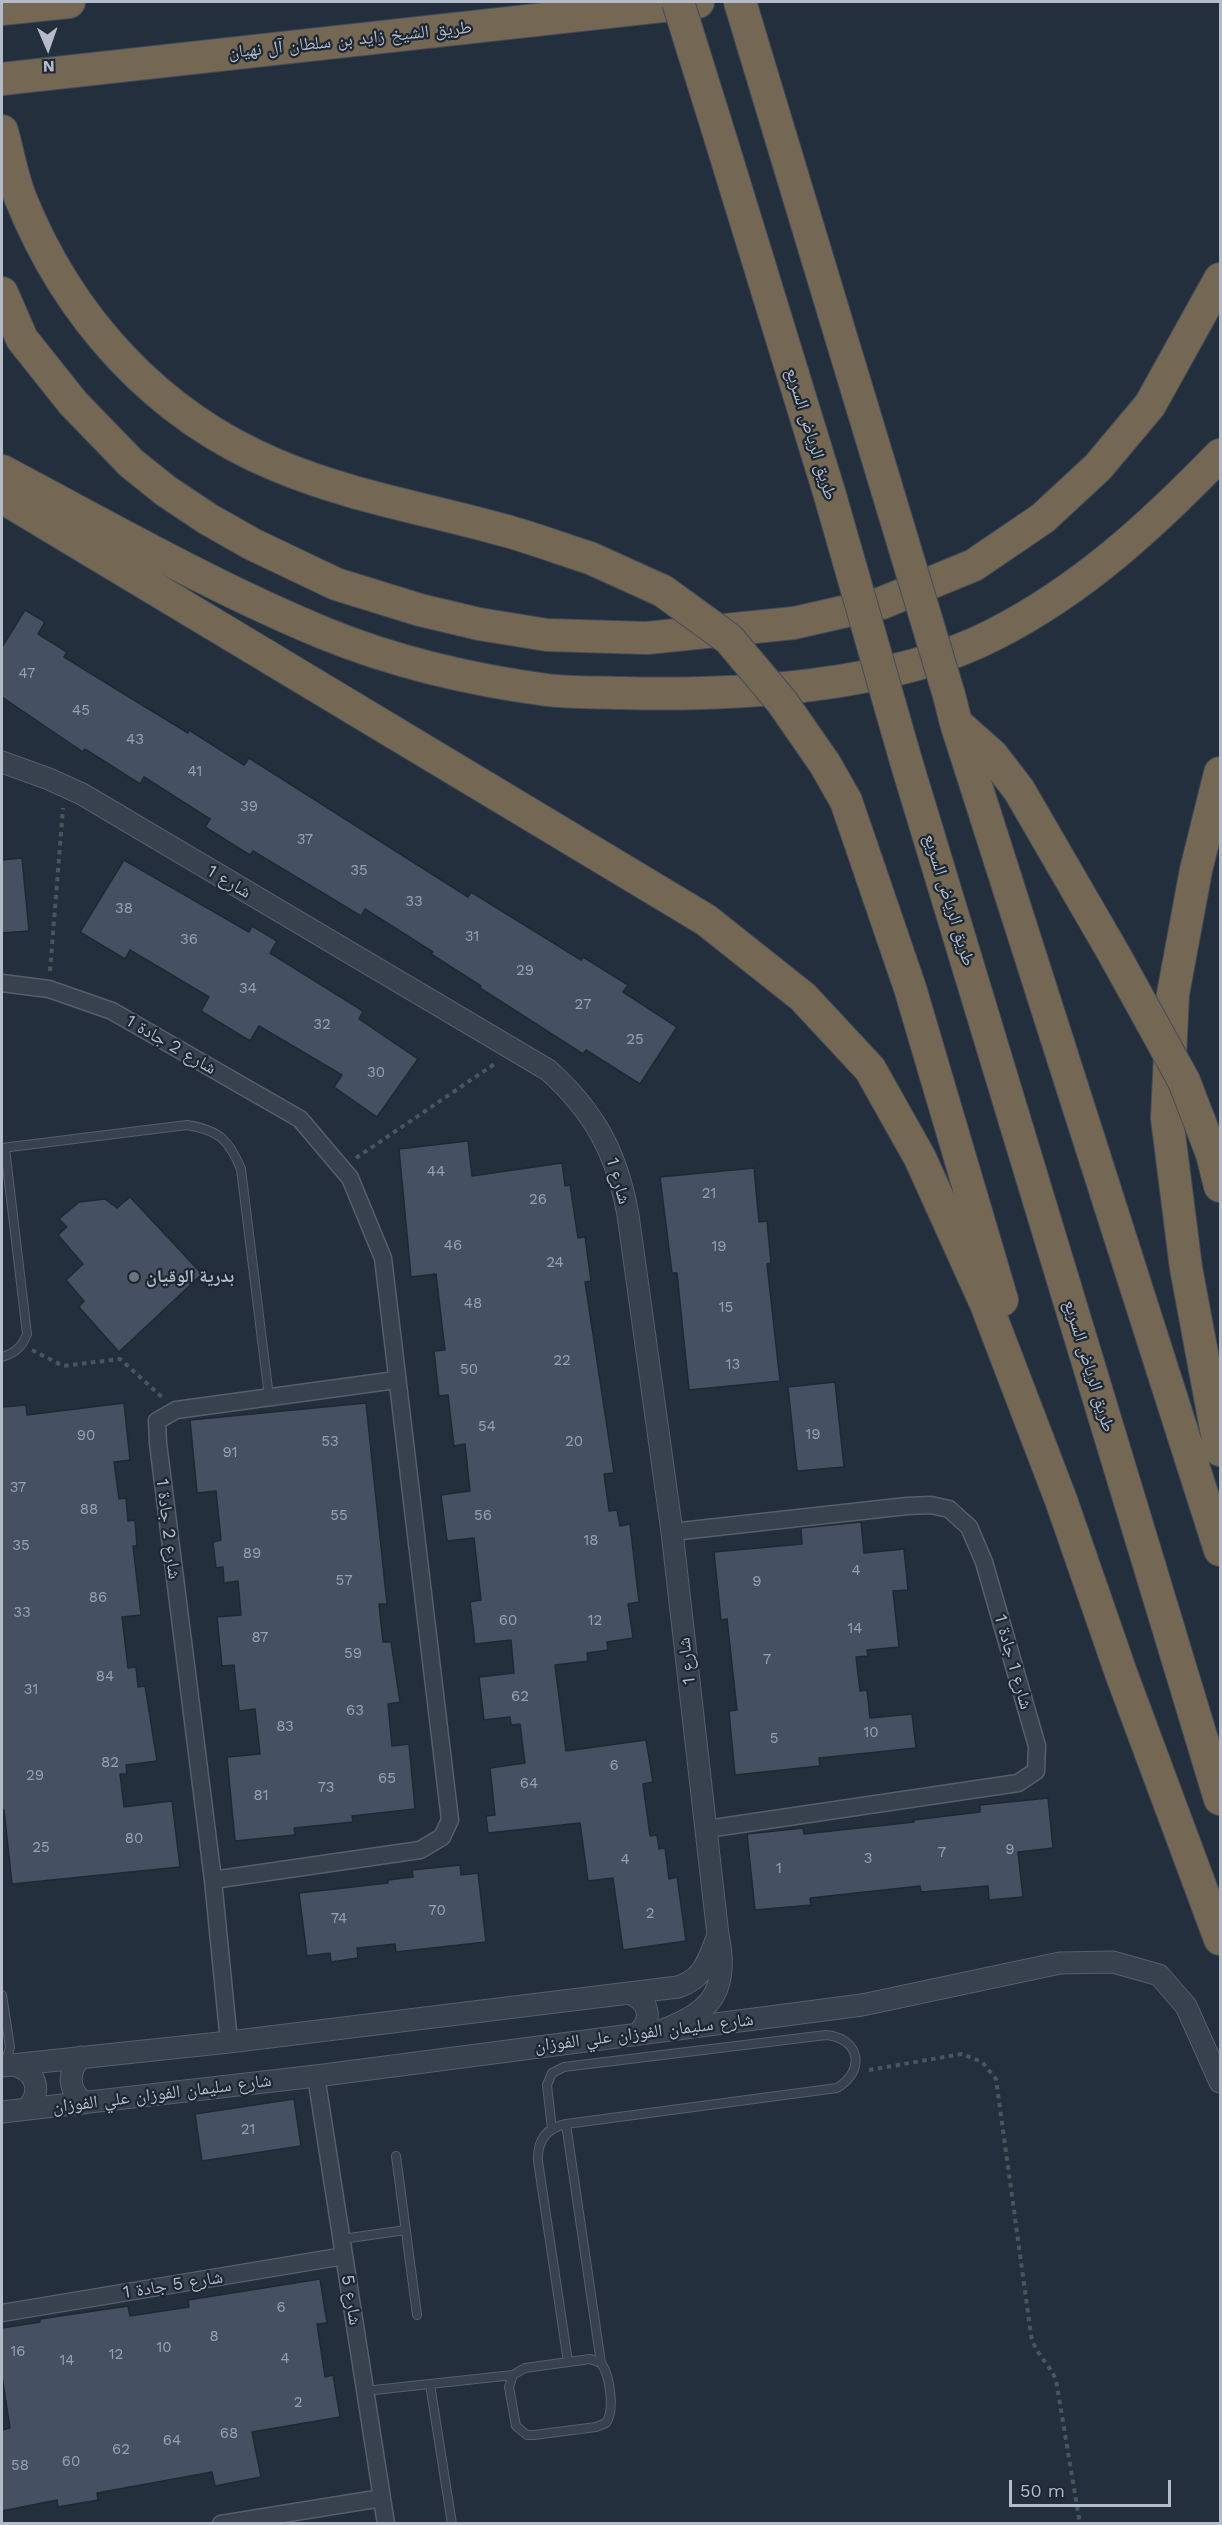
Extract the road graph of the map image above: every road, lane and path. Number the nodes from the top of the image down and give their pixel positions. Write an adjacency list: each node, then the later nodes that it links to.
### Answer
1 (69, 2): 5 (highway)
2 (678, 2): 36 (highway, طريق الرياض السريع, bridge)
3 (698, 2): 6 (highway, طريق الشيخ زايد بن سلطان آل نهيان)
4 (740, 2): 13 (highway, bridge)
5 (2, 9)
6 (2, 79)
7 (2, 131): 33 (highway, bridge)
8 (1221, 279): 9 (highway)
9 (2, 293)
10 (1221, 455): 11 (highway)
11 (2, 471)
12 (2, 497): 33 (highway)
13 (953, 709): 24 (highway, bridge); 35 (highway)
14 (2, 762): 16 (street, شارع 1)
15 (1221, 773): 18 (highway)
16 (65, 786): 20 (path); 21 (street, شارع 1)
17 (1221, 811): 18 (highway)
18 (1196, 870): 25 (highway)
19 (2, 983): 20 (street, شارع 2 جادة 1)
20 (49, 989): 23 (street, شارع 2 جادة 1)
21 (514, 1050): 23 (path); 34 (street, شارع 1)
22 (3, 1148): 26 (lane); 30 (lane)
23 (341, 1168): 29 (street, شارع 2 جادة 1)
24 (1221, 1186)
25 (1186, 1268): 28 (highway); 32 (highway)
26 (23, 1345): 27 (lane); 31 (path)
27 (2, 1357)
28 (1221, 1377)
29 (396, 1380): 30 (street); 38 (street, شارع 2 جادة 1)
30 (269, 1397): 31 (street)
31 (176, 1410): 38 (street, شارع 2 جادة 1)
32 (1221, 1450)
33 (1061, 1500): 40 (highway)
34 (672, 1532): 37 (street, شارع 1); 37 (street, شارع 1 جادة 1)
35 (1221, 1550)
36 (1221, 1799)
37 (706, 1828): 39 (street, شارع 1)
38 (213, 1880): 45 (street, شارع 2 جادة 1)
39 (718, 1935): 41 (street, شارع 1); 43 (street, شارع 1)
40 (1221, 1939)
41 (631, 1994): 44 (street); 45 (street)
42 (2, 1995): 47 (lane)
43 (660, 2031): 44 (street, شارع سليمان الفوزان علي الفوزان); 50 (street, شارع سليمان الفوزان علي الفوزان)
44 (637, 2034): 49 (street, شارع سليمان الفوزان علي الفوزان)
45 (229, 2042): 46 (street)
46 (81, 2057): 47 (street); 51 (street)
47 (7, 2065): 52 (street)
48 (854, 2073): 54 (lane); 55 (lane); 71 (path)
49 (316, 2076): 51 (street, شارع سليمان الفوزان علي الفوزان); 58 (street, شارع 5)
50 (1221, 2082)
51 (84, 2103): 52 (street, شارع سليمان الفوزان علي الفوزان)
52 (27, 2109): 53 (street, شارع سليمان الفوزان علي الفوزان)
53 (2, 2112)
54 (566, 2124): 55 (lane); 63 (lane)
55 (552, 2128): 62 (lane)
56 (396, 2156): 57 (lane)
57 (406, 2230): 58 (lane); 61 (lane)
58 (342, 2239): 59 (street, شارع 5)
59 (344, 2256): 60 (street, شارع 5 جادة 1); 66 (street, شارع 5)
60 (2, 2313)
61 (417, 2315)
62 (568, 2362): 63 (lane); 64 (lane)
63 (601, 2363): 64 (lane)
64 (513, 2375): 65 (lane)
65 (430, 2385): 66 (lane); 70 (lane)
66 (366, 2391): 67 (street, شارع 5)
67 (382, 2498): 68 (street); 69 (street, شارع 5)
68 (221, 2523)
69 (386, 2523)
70 (452, 2523)
71 (1080, 2523)

